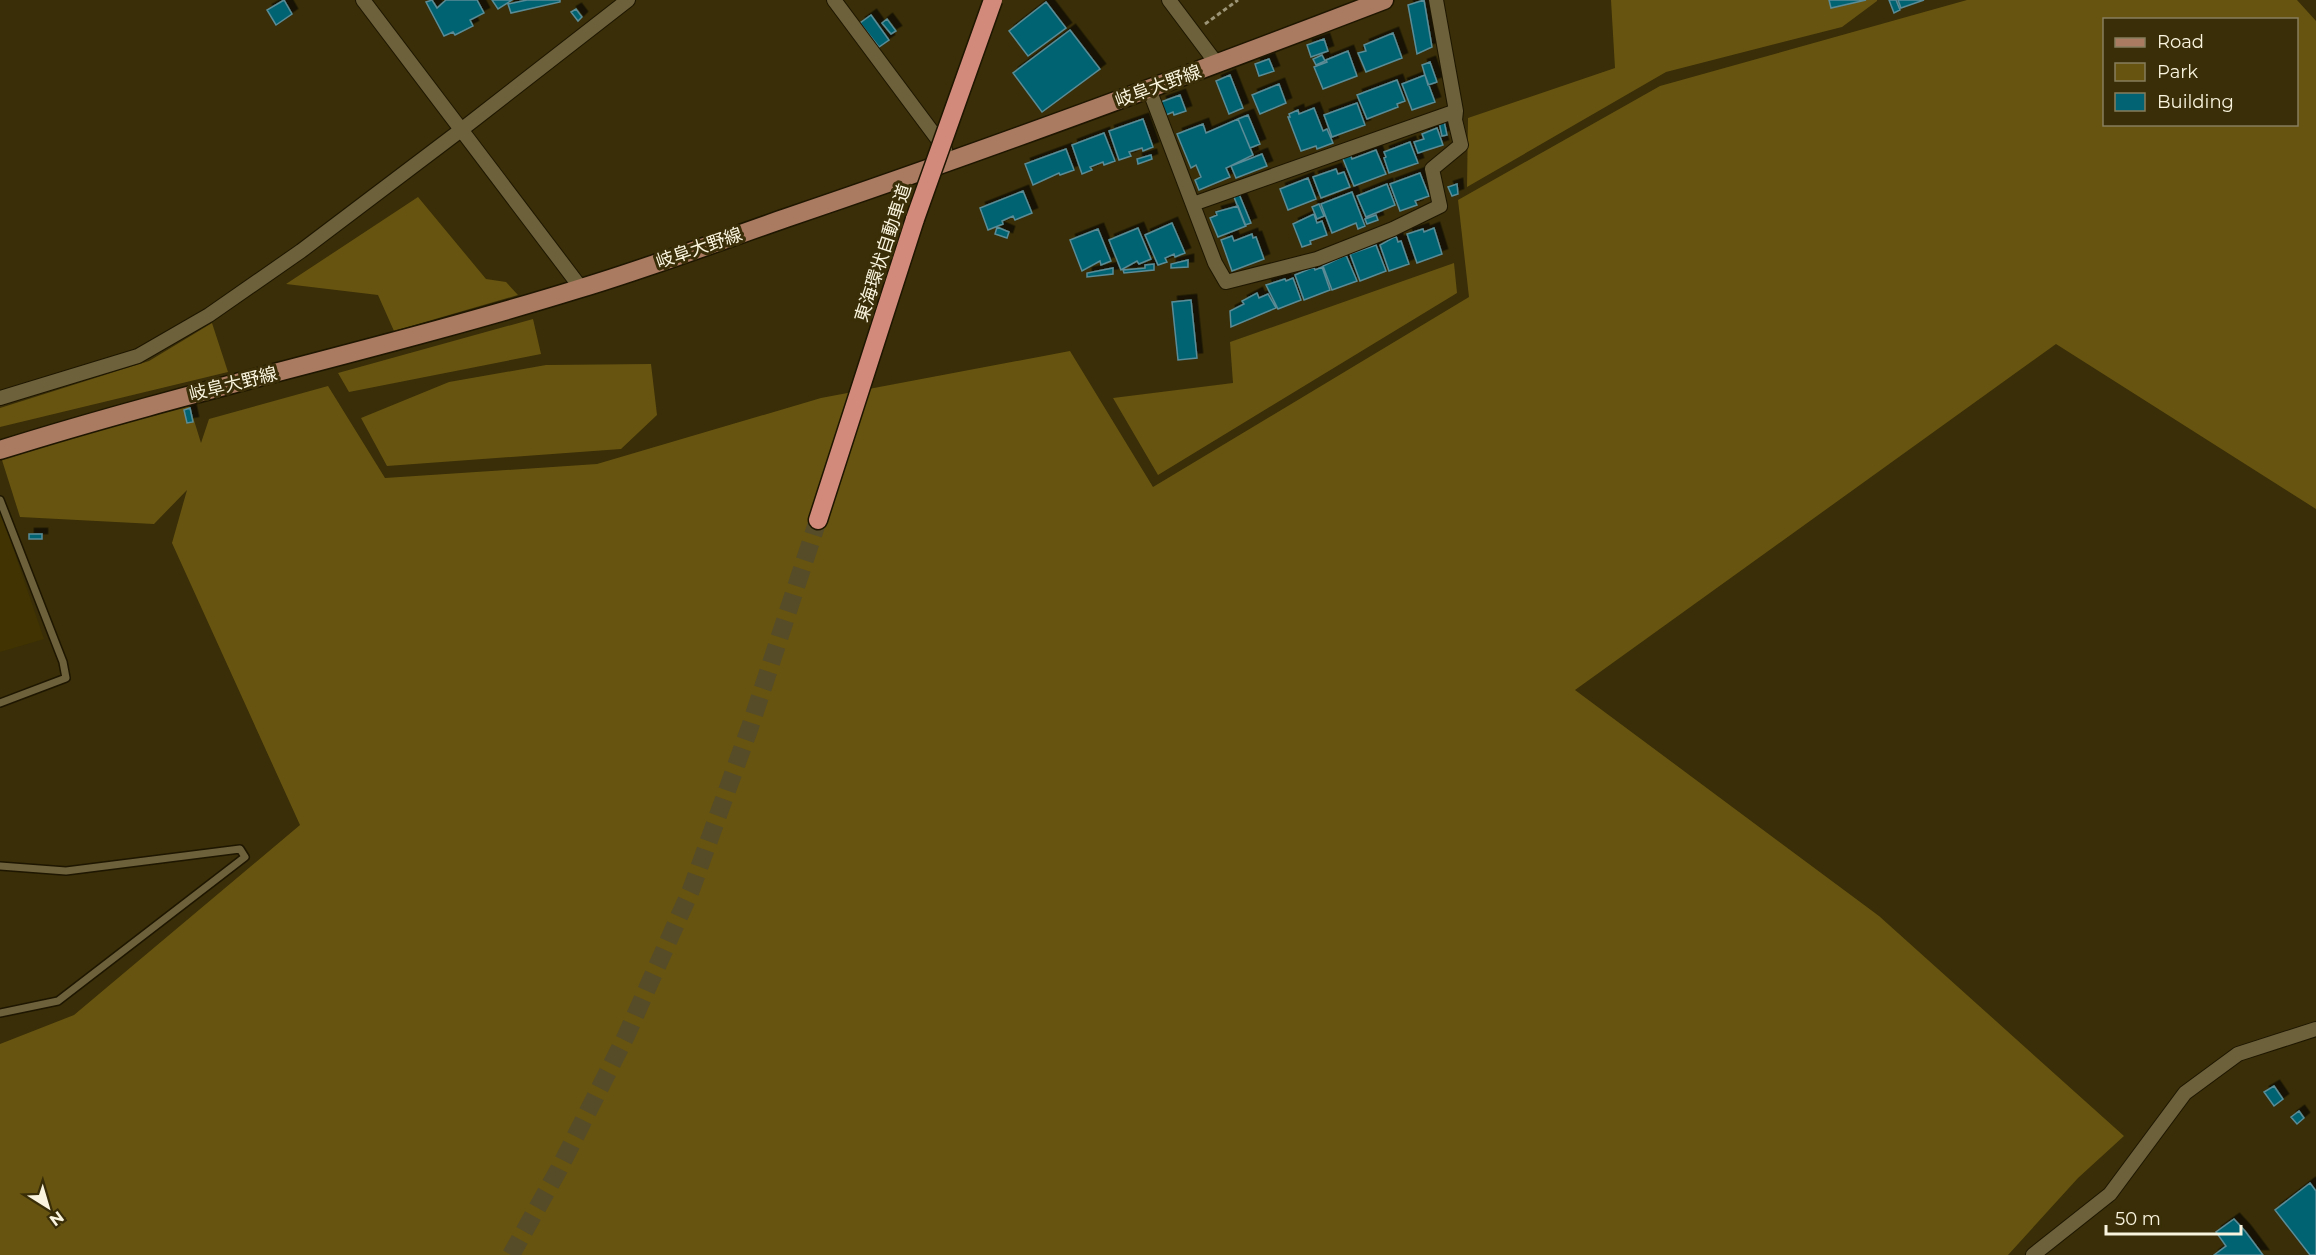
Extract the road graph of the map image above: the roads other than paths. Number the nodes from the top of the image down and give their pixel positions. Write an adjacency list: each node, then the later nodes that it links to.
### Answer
1 (363, 0): 11 (street)
2 (628, 0): 11 (street)
3 (834, 0): 12 (street)
4 (993, 0): 18 (highway, 東海環状自動車道, bridge)
5 (1169, 0): 8 (street)
6 (1384, 0): 8 (main road, 岐阜大野線)
7 (1436, 0): 10 (street)
8 (1218, 64): 9 (main road, 岐阜大野線)
9 (1149, 89): 12 (main road, 岐阜大野線); 13 (street)
10 (1456, 111): 13 (street); 13 (street)
11 (461, 130): 14 (street); 15 (street)
12 (954, 160): 14 (main road, 岐阜大野線)
13 (1193, 204)
14 (581, 288): 16 (main road, 岐阜大野線)
15 (0, 398)
16 (0, 450)
17 (0, 500): 19 (lane)
18 (818, 520)
19 (0, 703)
20 (0, 866): 21 (lane)
21 (0, 1013)
22 (2316, 1029): 23 (street)
23 (2033, 1255)

